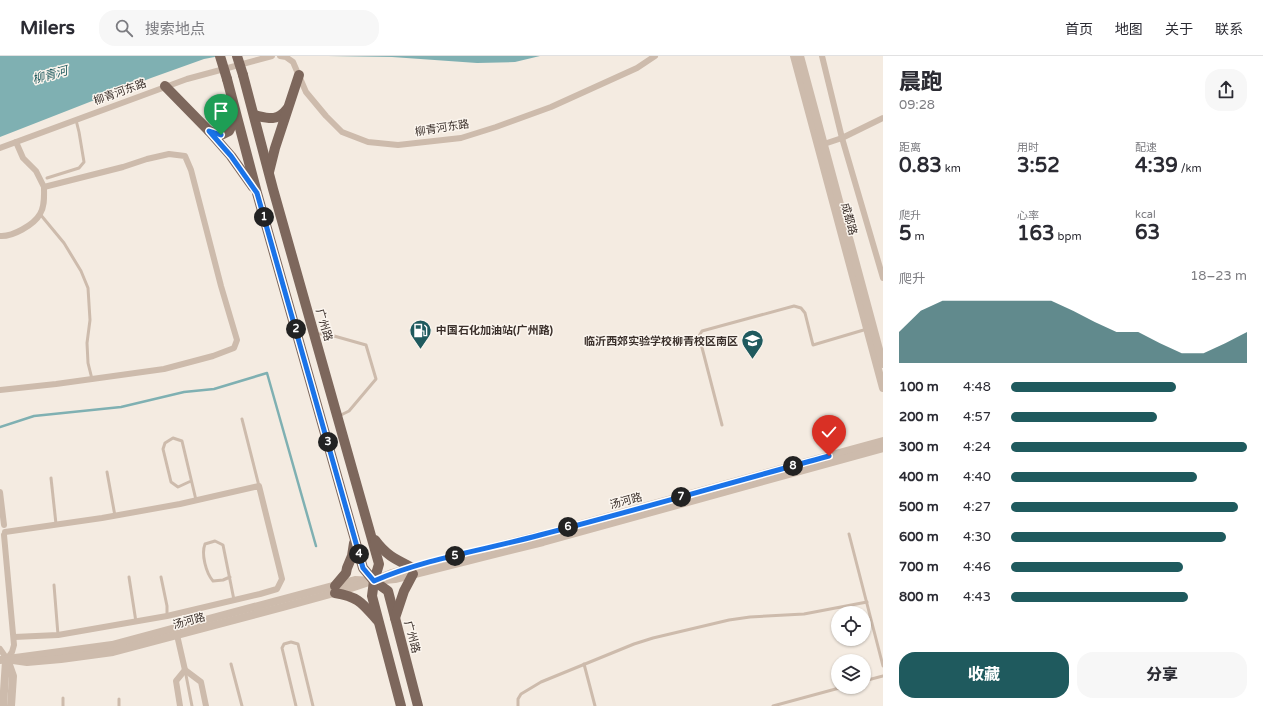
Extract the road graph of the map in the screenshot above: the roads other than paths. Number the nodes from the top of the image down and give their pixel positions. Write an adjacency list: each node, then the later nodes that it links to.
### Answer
1 (220, 56): 11 (main road, 广州路, bridge)
2 (238, 56): 13 (main road, 广州路, bridge)
3 (272, 56): 10 (street, 柳青河东路)
4 (280, 56): 9 (street, 柳青河东路)
5 (655, 56): 9 (street, 柳青河东路)
6 (794, 56): 19 (street, 成都路)
7 (800, 56): 19 (street, 成都路)
8 (822, 56): 17 (street)
9 (299, 74): 12 (main road)
10 (165, 86): 15 (street, 柳青河东路); 16 (main road)
11 (235, 109): 16 (main road); 24 (main road, 广州路)
12 (288, 109): 13 (main road); 21 (main road)
13 (254, 115): 21 (main road, 广州路)
14 (883, 118): 17 (street)
15 (75, 120): 18 (street, 柳青河东路); 22 (lane)
16 (209, 131): 24 (main road)
17 (842, 138): 19 (street); 27 (street)
18 (16, 142): 20 (street, 柳青河东路); 23 (street)
19 (821, 145): 28 (street, 成都路); 30 (street, 成都路)
20 (0, 148)
21 (269, 172): 29 (main road, 广州路)
22 (47, 178)
23 (44, 187): 25 (street); 31 (street)
24 (257, 193): 51 (main road, 广州路)
25 (40, 214): 26 (street); 31 (lane)
26 (0, 236)
27 (883, 278)
28 (867, 329): 32 (street, 成都路); 36 (lane)
29 (314, 334): 34 (main road, 广州路); 34 (lane)
30 (883, 360)
31 (92, 379): 33 (street)
32 (883, 388)
33 (0, 390)
34 (338, 417): 50 (main road, 广州路)
35 (242, 419): 42 (lane)
36 (722, 425)
37 (883, 441): 52 (street, 汤河路)
38 (883, 448): 52 (street, 汤河路)
39 (107, 472): 45 (lane)
40 (51, 478): 47 (lane)
41 (191, 481): 41 (lane); 44 (lane)
42 (259, 486): 44 (street); 59 (street)
43 (0, 492): 46 (street)
44 (196, 500): 45 (street)
45 (115, 516): 47 (street)
46 (2, 523): 49 (street)
47 (56, 524): 49 (street)
48 (849, 534): 60 (lane)
49 (3, 535): 67 (street)
50 (371, 535): 52 (main road); 56 (main road, 广州路)
51 (354, 537): 56 (main road, 广州路); 58 (main road)
52 (412, 571): 56 (street, 汤河路); 62 (main road)
53 (129, 577): 63 (lane)
54 (230, 577): 54 (lane); 59 (lane)
55 (161, 578): 61 (lane)
56 (374, 581): 58 (street, 汤河路); 62 (main road, 广州路); 64 (main road, 广州路)
57 (54, 585): 65 (lane)
58 (335, 589): 64 (main road); 66 (street, 汤河路); 69 (street, 汤河路)
59 (234, 600): 61 (street)
60 (867, 602): 71 (lane); 72 (lane)
61 (167, 616): 63 (street)
62 (395, 618): 90 (main road, 广州路)
63 (136, 622): 65 (street)
64 (379, 622): 89 (main road, 广州路)
65 (58, 635): 67 (street)
66 (177, 635): 69 (street, 汤河路); 73 (street)
67 (14, 637): 69 (street)
68 (0, 649): 69 (street)
69 (3, 659): 79 (street); 80 (street)
70 (232, 664): 86 (lane)
71 (584, 664): 91 (lane); 92 (lane)
72 (883, 666)
73 (185, 670): 83 (street); 84 (lane); 85 (street)
74 (883, 676): 75 (lane)
75 (871, 679)
76 (831, 690): 93 (lane)
77 (63, 698): 81 (lane)
78 (119, 699): 82 (lane)
79 (3, 706)
80 (11, 706)
81 (63, 706)
82 (119, 706)
83 (180, 706)
84 (192, 706)
85 (206, 706)
86 (242, 706)
87 (296, 706): 88 (lane)
88 (313, 706)
89 (401, 706)
90 (418, 706)
91 (518, 706)
92 (595, 706)
93 (773, 706)

